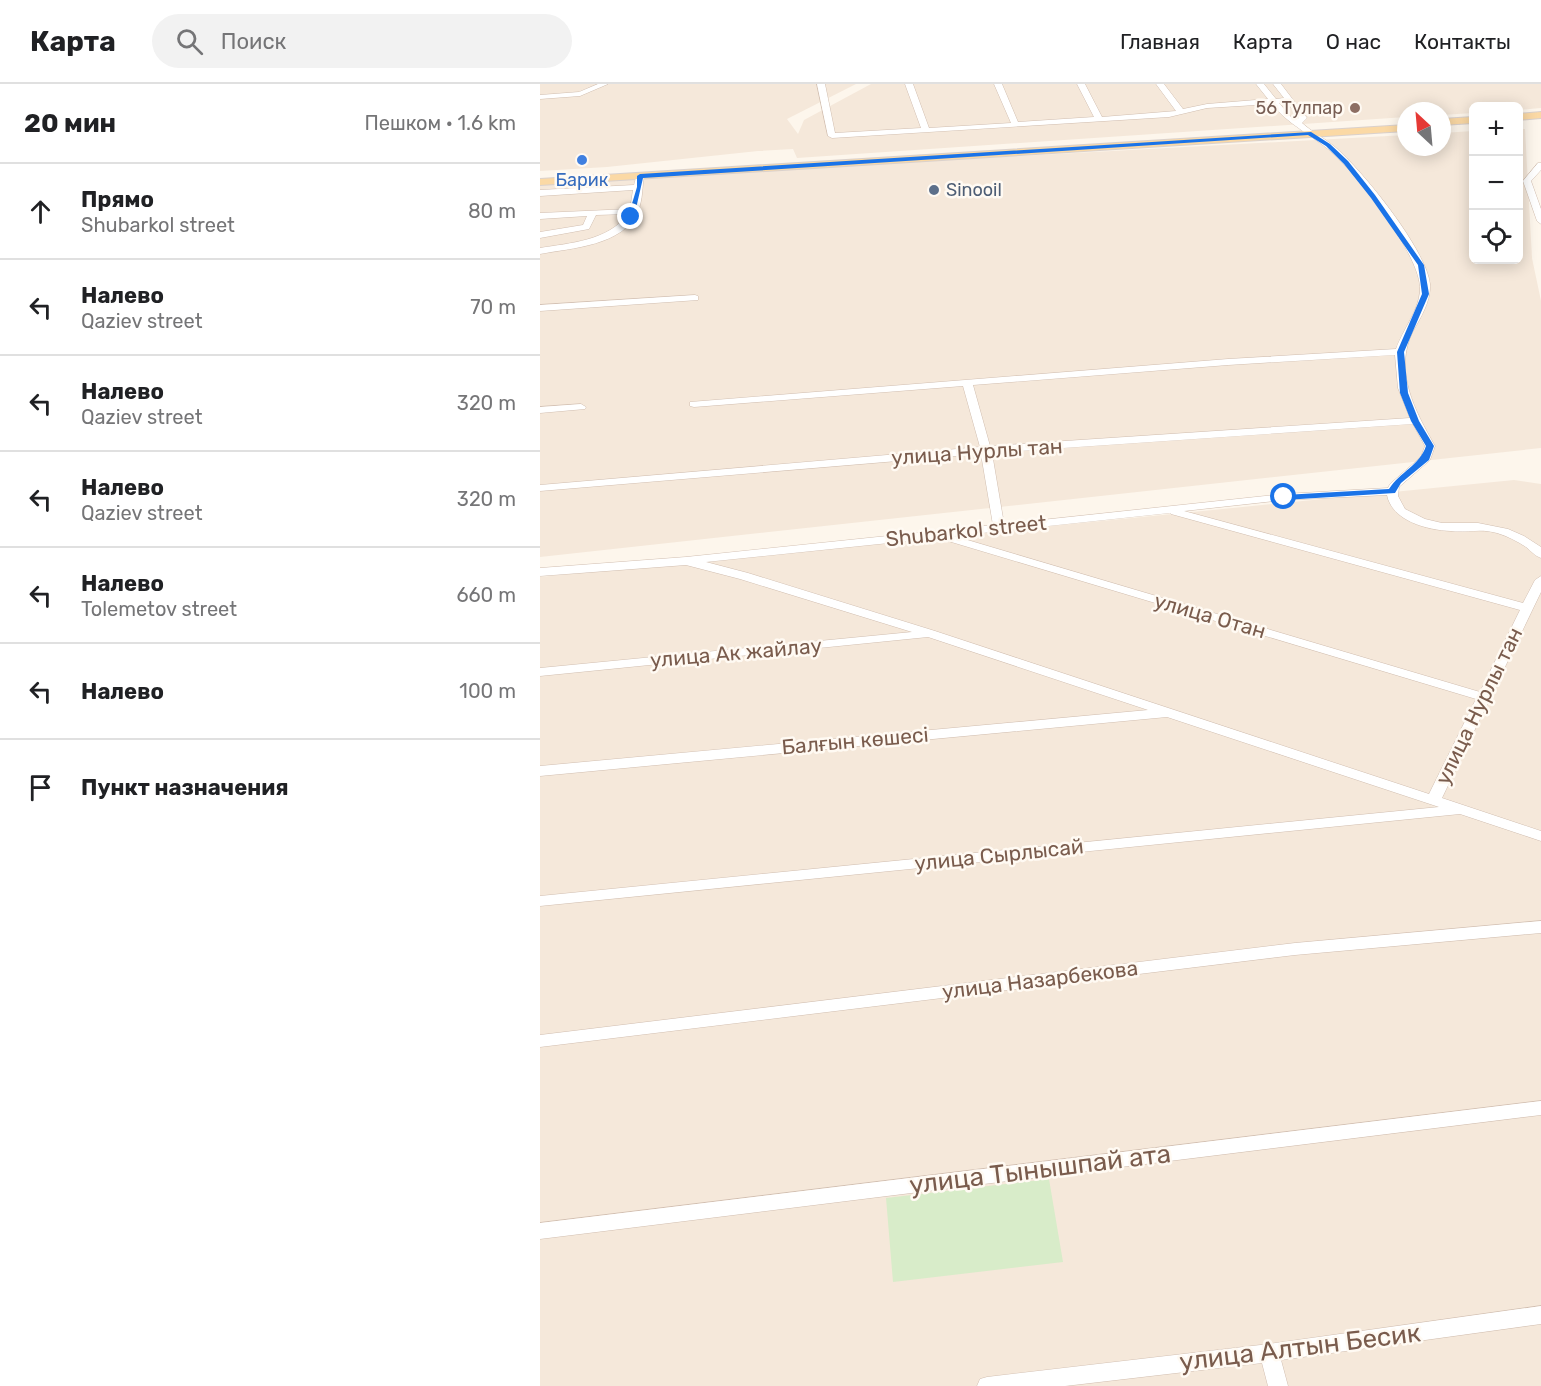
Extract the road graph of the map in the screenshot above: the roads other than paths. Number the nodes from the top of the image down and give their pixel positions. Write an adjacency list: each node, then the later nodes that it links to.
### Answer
1 (604, 84): 9 (street)
2 (821, 84): 21 (street)
3 (909, 84): 21 (street)
4 (998, 84): 19 (street)
5 (1081, 84): 15 (street)
6 (1160, 84): 12 (street)
7 (1260, 84): 11 (street)
8 (1277, 84): 10 (street)
9 (540, 97)
10 (1289, 100): 11 (street); 17 (street)
11 (1273, 101): 12 (street); 17 (street)
12 (1181, 112): 15 (street)
13 (1541, 117): 14 (main road)
14 (1523, 118)
15 (1099, 119): 19 (street)
16 (1469, 121): 18 (main road)
17 (1299, 122): 22 (street)
18 (1451, 122)
19 (1015, 124): 21 (street)
20 (1397, 127): 22 (main road)
21 (926, 130)
22 (1308, 132): 24 (main road); 26 (main road); 36 (street)
23 (1541, 165): 31 (street)
24 (617, 176): 25 (main road); 26 (main road)
25 (540, 180)
26 (640, 181): 27 (street); 28 (street)
27 (540, 193)
28 (634, 211): 29 (street); 33 (street)
29 (593, 213): 30 (street); 32 (street)
30 (540, 216)
31 (1541, 221)
32 (540, 235)
33 (540, 251)
34 (696, 298): 35 (street)
35 (540, 308)
36 (1400, 352): 37 (street); 41 (street)
37 (968, 383): 38 (street); 42 (street)
38 (694, 404)
39 (581, 407): 40 (street)
40 (540, 410)
41 (1415, 421): 42 (street, улица Нурлы тан); 44 (street)
42 (986, 450): 43 (street, улица Нурлы тан); 46 (street)
43 (540, 488)
44 (1392, 491): 45 (street, Shubarkol street); 48 (street)
45 (1169, 510): 46 (street, Shubarkol street); 52 (street)
46 (999, 528): 47 (street, Shubarkol street)
47 (937, 534): 49 (street, Shubarkol street); 55 (street, улица Отан)
48 (1541, 554)
49 (686, 561): 50 (street, Shubarkol street); 53 (street)
50 (540, 572)
51 (1541, 580): 52 (street, улица Нурлы тан)
52 (1526, 608): 55 (street, улица Нурлы тан)
53 (931, 634): 54 (street, улица Ак жайлау); 56 (street)
54 (540, 672)
55 (1483, 697): 58 (street, улица Нурлы тан)
56 (1171, 713): 57 (street, Балғын көшесі); 58 (street)
57 (540, 771)
58 (1433, 801): 59 (street)
59 (1458, 810): 60 (street); 61 (street, улица Сырлысай)
60 (1541, 836)
61 (540, 901)
62 (1541, 927): 63 (street, улица Назарбекова)
63 (540, 1041)
64 (1541, 1108): 65 (street, улица Тынышпай ата)
65 (540, 1231)
66 (1541, 1315): 67 (street, улица Алтын Бесик)
67 (1269, 1353): 68 (street, улица Алтын Бесик); 69 (street)
68 (987, 1386)
69 (1278, 1386)

